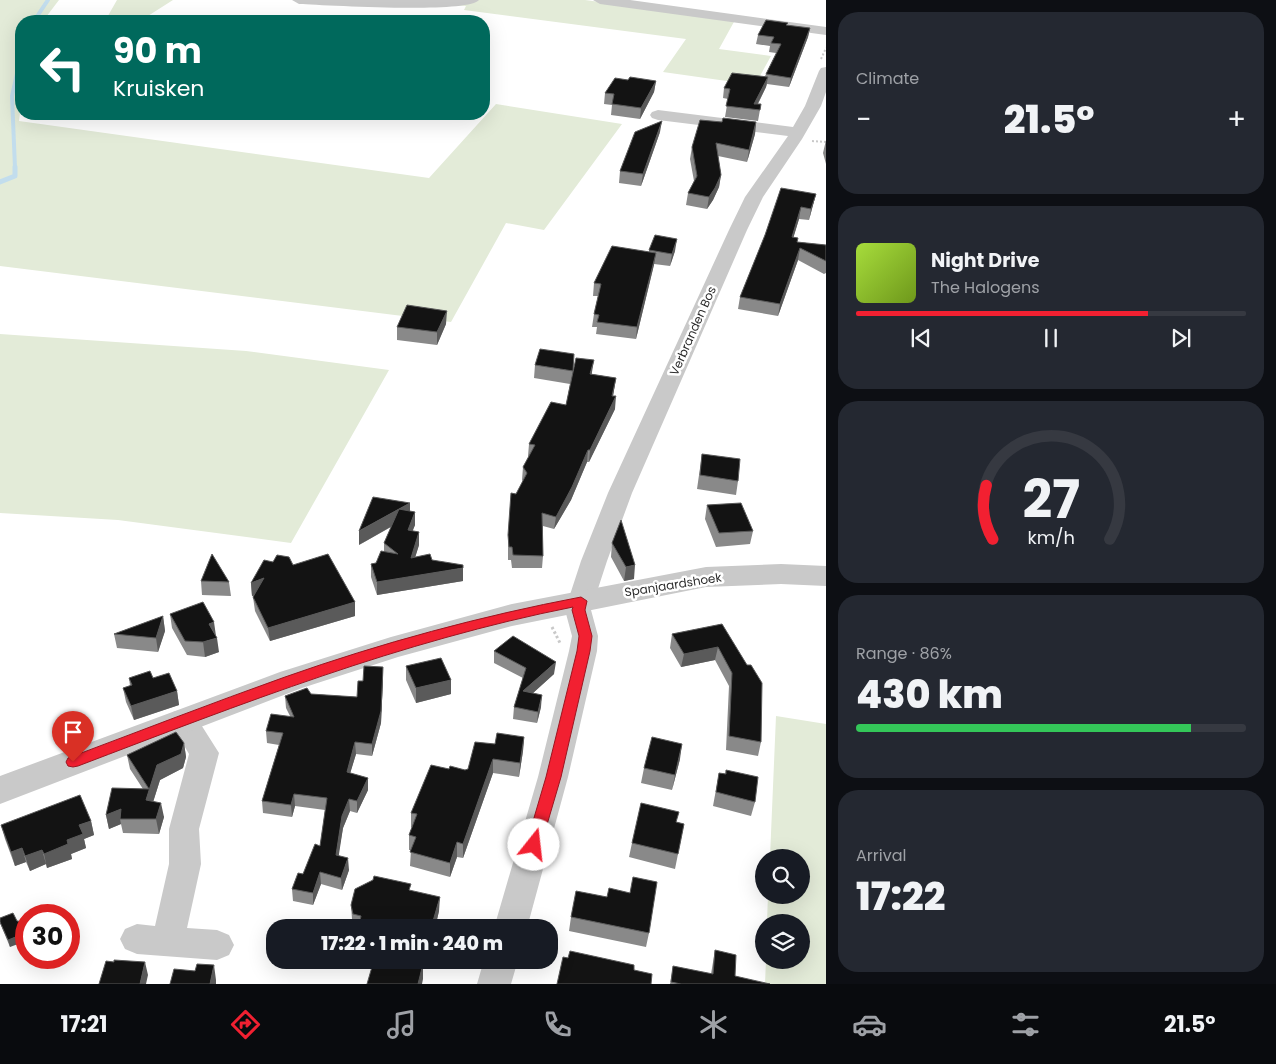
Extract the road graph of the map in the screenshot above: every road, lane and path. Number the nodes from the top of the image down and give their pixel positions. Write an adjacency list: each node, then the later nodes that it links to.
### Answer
1 (299, 0): 2 (street)
2 (472, 0)
3 (600, 0): 4 (street)
4 (826, 31)
5 (826, 71): 7 (street, Verbranden Bos)
6 (658, 115): 7 (street)
7 (798, 132): 9 (street, Verbranden Bos)
8 (826, 576): 9 (street, Spanjaardshoek)
9 (581, 601): 10 (street, Spanjaardshoek); 12 (street)
10 (183, 720): 11 (street, Spanjaardshoek); 13 (street)
11 (0, 790)
12 (513, 919)
13 (217, 945)
14 (498, 969): 15 (street)
15 (494, 984)

